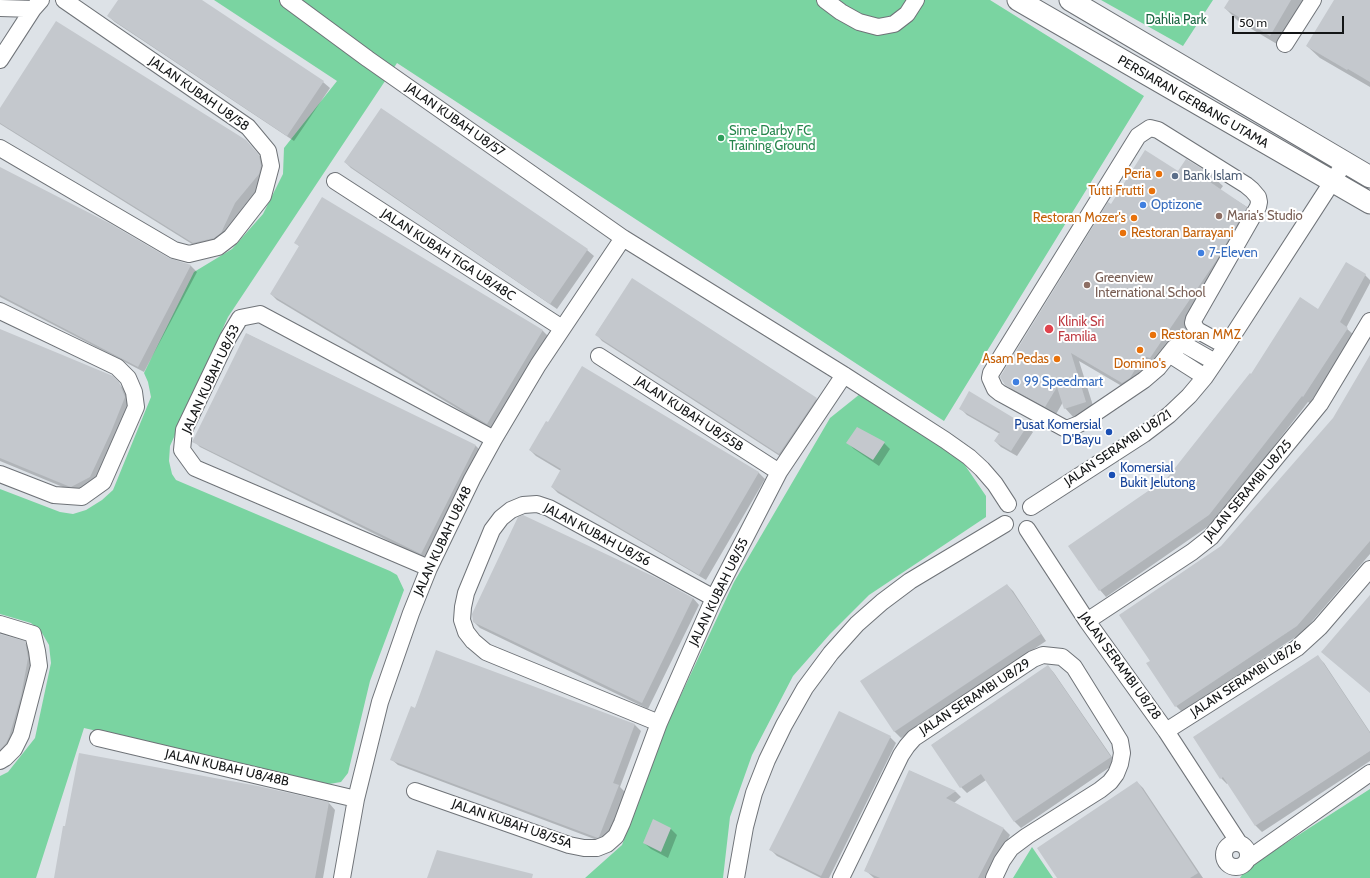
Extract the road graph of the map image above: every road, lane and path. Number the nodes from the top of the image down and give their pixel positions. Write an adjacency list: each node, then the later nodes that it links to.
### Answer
1 (64, 0): 12 (street, JALAN KUBAH U8/58)
2 (288, 0): 18 (street, JALAN KUBAH U8/57)
3 (825, 0): 4 (street)
4 (916, 0)
5 (1018, 0): 16 (main road, PERSIARAN GERBANG UTAMA)
6 (1070, 0): 13 (main road, PERSIARAN GERBANG UTAMA)
7 (1313, 0): 10 (street)
8 (37, 5): 9 (street); 11 (street)
9 (0, 8)
10 (1285, 44)
11 (0, 60)
12 (0, 148)
13 (1345, 162): 14 (main road, PERSIARAN GERBANG UTAMA); 16 (street, JALAN SERAMBI U8/21)
14 (1370, 176)
15 (335, 181): 21 (street, JALAN KUBAH TIGA U8/48C)
16 (1332, 182): 17 (main road, PERSIARAN GERBANG UTAMA); 22 (street, JALAN SERAMBI U8/21)
17 (1370, 203)
18 (623, 238): 21 (street, JALAN KUBAH U8/48); 26 (street, JALAN KUBAH U8/57)
19 (0, 311): 30 (street)
20 (1370, 321): 38 (street, JALAN SERAMBI U8/25)
21 (562, 328): 28 (street, JALAN KUBAH U8/48)
22 (1226, 346): 23 (street); 25 (street, JALAN SERAMBI U8/21)
23 (1169, 354): 25 (street); 27 (street)
24 (599, 356): 29 (street, JALAN KUBAH U8/55B)
25 (1215, 362): 27 (street, JALAN SERAMBI U8/21)
26 (844, 375): 29 (street, JALAN KUBAH U8/55); 31 (street, JALAN KUBAH U8/57)
27 (1205, 377): 32 (street, JALAN SERAMBI U8/21)
28 (494, 440): 35 (street, JALAN KUBAH U8/48); 35 (street, JALAN KUBAH U8/53)
29 (779, 472): 37 (street, JALAN KUBAH U8/55)
30 (0, 474)
31 (1008, 504): 32 (street); 33 (street)
32 (1031, 506): 34 (street)
33 (1004, 524): 34 (street); 50 (street)
34 (1027, 529): 38 (street, JALAN SERAMBI U8/28)
35 (429, 568): 46 (street, JALAN KUBAH U8/48)
36 (1370, 569): 41 (street, JALAN SERAMBI U8/26)
37 (714, 598): 40 (street, JALAN KUBAH U8/55); 40 (street, JALAN KUBAH U8/56)
38 (1086, 621): 41 (street, JALAN SERAMBI U8/28)
39 (0, 624): 43 (street)
40 (659, 723): 47 (street, JALAN KUBAH U8/55)
41 (1166, 731): 48 (street, JALAN SERAMBI U8/28)
42 (98, 738): 46 (street, JALAN KUBAH U8/48B)
43 (0, 761)
44 (1370, 774): 48 (street)
45 (415, 791): 47 (street, JALAN KUBAH U8/55A)
46 (356, 799): 49 (street, JALAN KUBAH U8/48)
47 (622, 823)
48 (1236, 857): 53 (street)
49 (342, 878)
50 (736, 878)
51 (841, 878): 52 (street, JALAN SERAMBI U8/29)
52 (994, 878)
53 (1224, 878)

